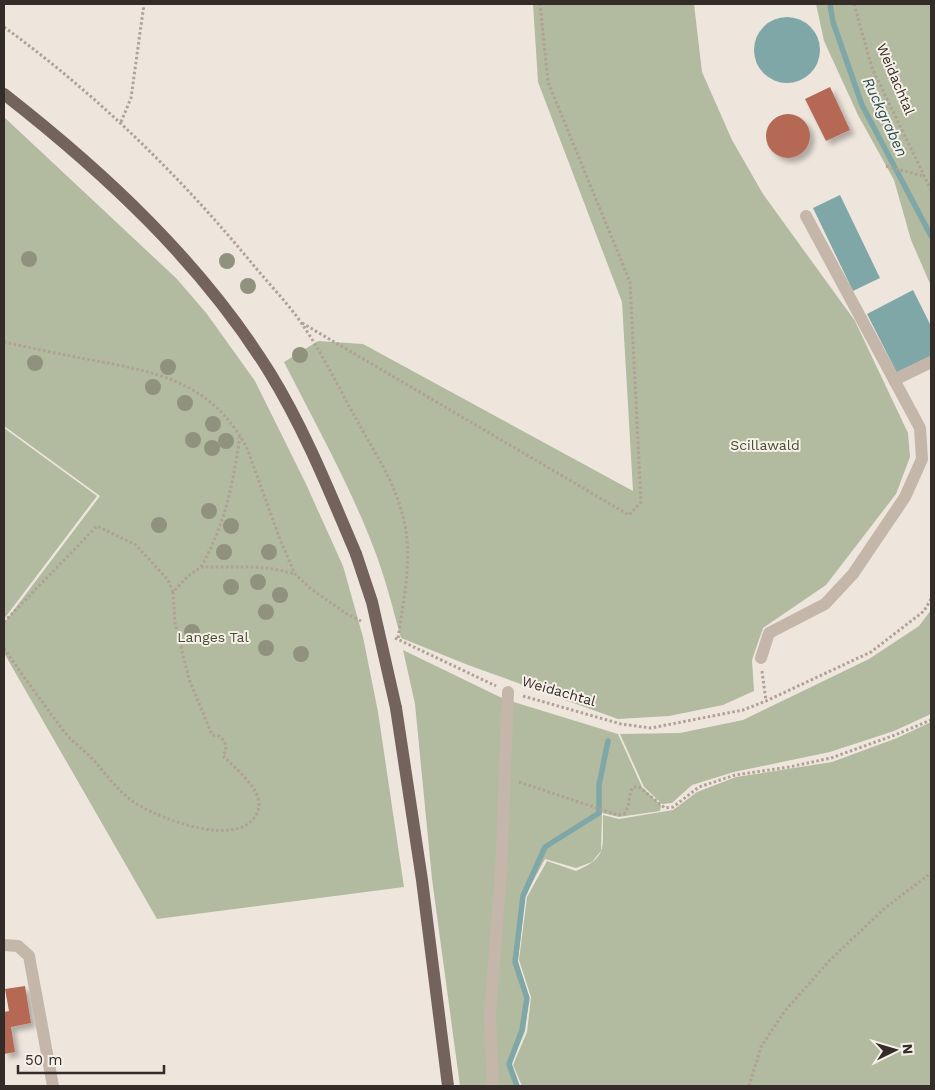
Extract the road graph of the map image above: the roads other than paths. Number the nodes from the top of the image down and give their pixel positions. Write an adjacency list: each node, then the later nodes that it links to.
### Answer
1 (4, 94): 9 (main road, bridge)
2 (806, 216): 4 (street)
3 (931, 362): 4 (street)
4 (894, 380): 5 (street)
5 (761, 658)
6 (508, 692): 10 (street, Weidachtal)
7 (4, 945): 8 (street)
8 (53, 1086)
9 (448, 1086)
10 (494, 1086)

